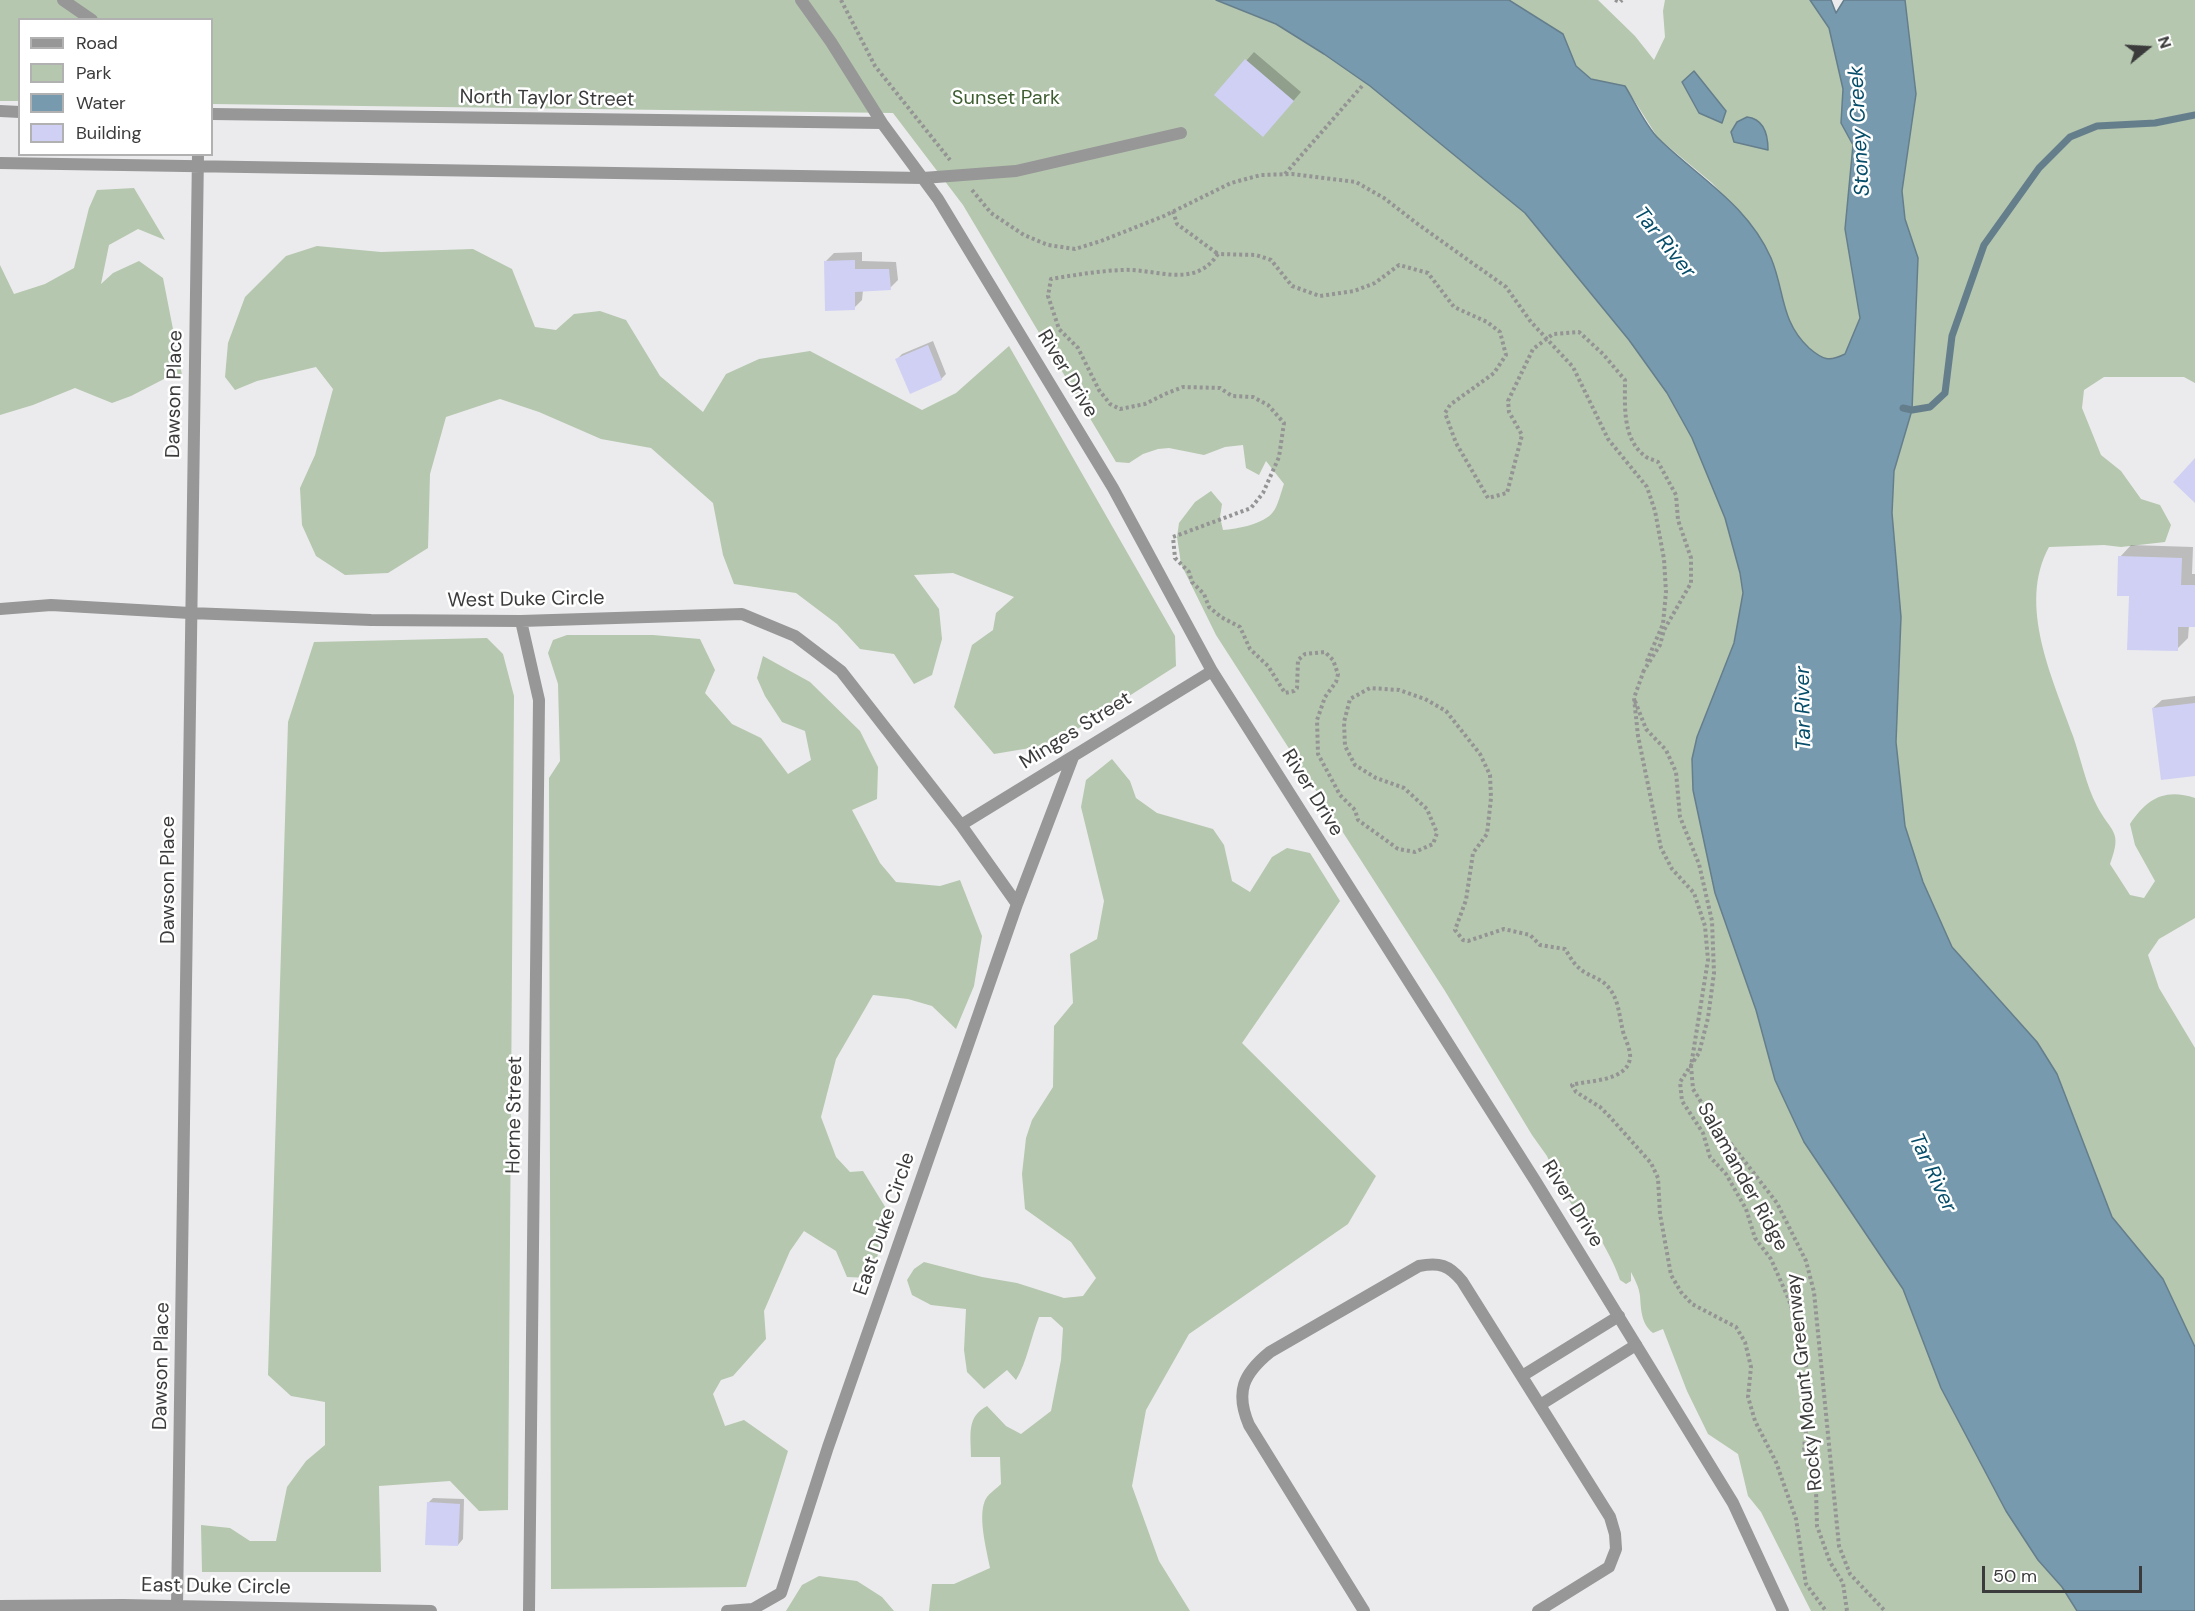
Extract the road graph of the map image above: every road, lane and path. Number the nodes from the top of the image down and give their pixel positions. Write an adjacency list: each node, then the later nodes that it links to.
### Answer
1 (63, 0): 6 (street)
2 (801, 0): 11 (street, River Drive)
3 (841, 0): 13 (path)
4 (1616, 0): 5 (path)
5 (1622, 0)
6 (89, 18)
7 (1362, 86): 16 (path)
8 (0, 111): 9 (street)
9 (18, 112)
10 (213, 114): 11 (street, North Taylor Street)
11 (882, 123): 17 (street, River Drive)
12 (1181, 133): 17 (street)
13 (950, 159)
14 (198, 160): 15 (street); 17 (street); 23 (street, Dawson Place)
15 (0, 163)
16 (1285, 174): 19 (path, Rocky Mount Greenway); 21 (path, Rocky Mount Greenway)
17 (923, 178): 25 (street, River Drive)
18 (975, 195): 19 (path, Rocky Mount Greenway)
19 (1173, 211): 20 (path)
20 (1218, 254): 21 (path); 44 (path)
21 (1545, 339): 26 (path, Rocky Mount Greenway); 26 (path)
22 (0, 609): 23 (street, West Duke Circle)
23 (190, 614): 24 (street, West Duke Circle); 37 (street, Dawson Place)
24 (521, 621): 29 (street, West Duke Circle); 39 (street, Horne Street)
25 (1212, 671): 28 (street, Minges Street); 32 (street, River Drive)
26 (1643, 672): 27 (path, Rocky Mount Greenway)
27 (1634, 698): 31 (path, Rocky Mount Greenway); 31 (path, Salamander Ridge)
28 (1073, 757): 29 (street, Minges Street); 30 (street, East Duke Circle)
29 (961, 825): 30 (street)
30 (1017, 904): 40 (street, East Duke Circle)
31 (1691, 1066): 45 (path, Salamander Ridge); 46 (path, Rocky Mount Greenway)
32 (1619, 1316): 33 (street, River Drive); 34 (street)
33 (1636, 1345): 35 (street); 43 (street, River Drive)
34 (1522, 1377): 35 (street); 41 (street)
35 (1540, 1405): 42 (street)
36 (0, 1606): 37 (street, East Duke Circle)
37 (177, 1606): 38 (street, East Duke Circle)
38 (431, 1611)
39 (529, 1611)
40 (727, 1611)
41 (1364, 1611)
42 (1538, 1611)
43 (1783, 1611)
44 (1826, 1611)
45 (1847, 1611)
46 (1885, 1611)

